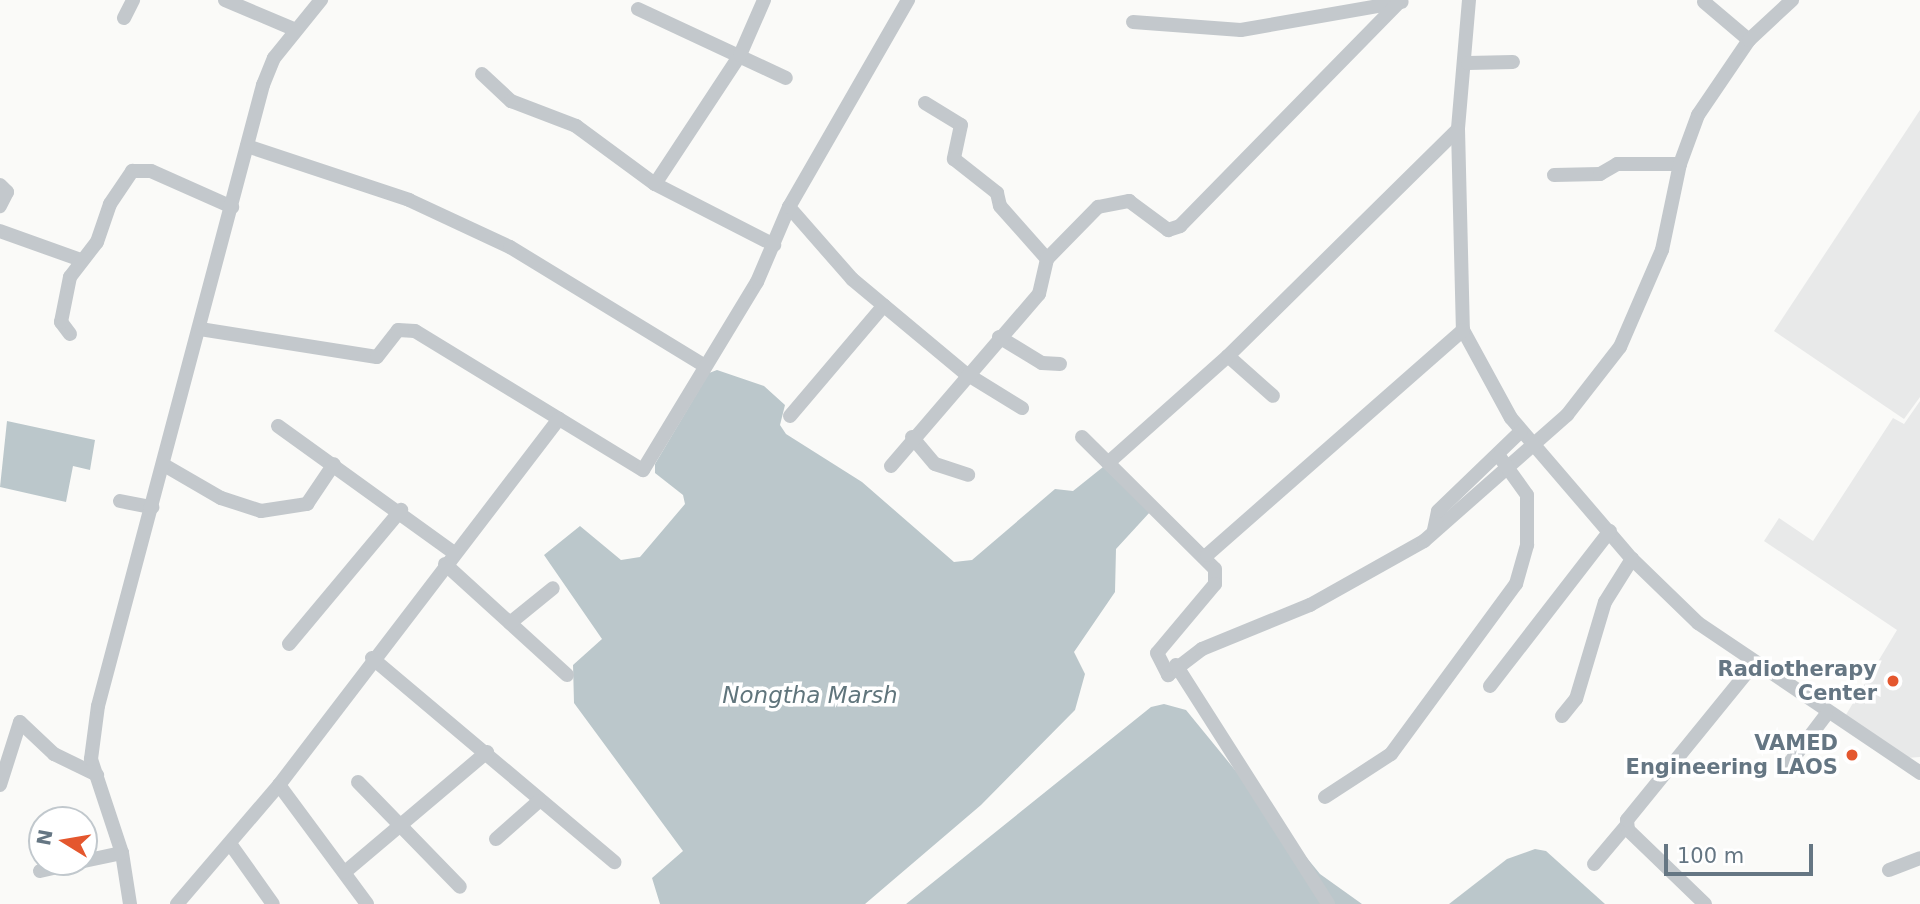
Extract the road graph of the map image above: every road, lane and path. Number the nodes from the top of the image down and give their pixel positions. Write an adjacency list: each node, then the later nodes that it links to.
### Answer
1 (133, 0): 12 (street)
2 (225, 0): 14 (street)
3 (321, 0): 14 (street)
4 (764, 0): 16 (street)
5 (908, 0): 30 (street)
6 (1469, 0): 18 (street)
7 (1792, 0): 15 (street)
8 (1403, 1): 9 (street); 33 (street)
9 (1374, 2): 13 (street)
10 (1704, 2): 15 (street)
11 (638, 9): 16 (street)
12 (124, 18)
13 (1133, 22)
14 (296, 30): 23 (street)
15 (1749, 40): 24 (street)
16 (740, 55): 20 (street); 26 (street)
17 (1513, 62): 18 (street)
18 (1468, 63): 22 (street)
19 (482, 74): 26 (street)
20 (786, 78)
21 (925, 103): 33 (street)
22 (1458, 129): 37 (street); 40 (street)
23 (247, 146): 29 (street); 42 (street)
24 (1680, 164): 25 (street); 52 (street)
25 (1554, 176)
26 (655, 184): 32 (street)
27 (0, 185): 28 (street)
28 (0, 206)
29 (232, 207): 34 (street); 36 (street)
30 (789, 207): 32 (street); 35 (street)
31 (0, 231): 34 (street)
32 (774, 245): 42 (street)
33 (1047, 258): 39 (street)
34 (81, 260): 38 (street)
35 (884, 305): 43 (street); 46 (street)
36 (200, 329): 47 (street); 56 (street)
37 (1463, 330): 49 (street); 65 (street)
38 (70, 334)
39 (999, 337): 41 (street); 43 (street)
40 (1228, 356): 44 (street); 54 (street)
41 (1060, 364)
42 (705, 366): 47 (street)
43 (965, 373): 45 (street); 50 (street)
44 (1273, 396)
45 (1022, 408)
46 (790, 416)
47 (559, 419): 66 (street)
48 (278, 426): 55 (street)
49 (1521, 431): 52 (street); 53 (street)
50 (912, 436): 57 (street); 59 (street)
51 (1082, 437): 54 (street)
52 (1533, 445): 58 (street); 64 (street)
53 (1499, 456): 58 (street); 63 (street)
54 (1109, 462): 65 (street)
55 (334, 464): 56 (street); 62 (street)
56 (164, 466): 61 (street)
57 (891, 466)
58 (1510, 467): 63 (street); 85 (street)
59 (968, 475)
60 (120, 501): 61 (street)
61 (152, 507): 81 (street)
62 (401, 510): 66 (street); 70 (street)
63 (1434, 530): 72 (street)
64 (1610, 531): 67 (street); 75 (street)
65 (1207, 555): 72 (street)
66 (449, 558): 69 (street); 71 (street)
67 (1632, 559): 73 (street); 77 (street)
68 (553, 588): 69 (street)
69 (510, 623): 74 (street)
70 (289, 645)
71 (372, 658): 78 (street); 84 (street)
72 (1175, 665): 103 (street)
73 (1754, 665): 76 (street); 87 (street)
74 (567, 675)
75 (1490, 686)
76 (1826, 715): 79 (street); 80 (street)
77 (1562, 716)
78 (487, 752): 86 (street); 88 (street)
79 (1785, 769)
80 (1920, 773)
81 (97, 775): 83 (street); 91 (street)
82 (358, 782): 88 (street)
83 (0, 785)
84 (279, 785): 90 (street); 97 (street)
85 (1325, 797)
86 (539, 801): 89 (street); 94 (street)
87 (1626, 825): 95 (street); 104 (street)
88 (398, 827): 97 (street); 98 (street)
89 (496, 839)
90 (231, 845): 100 (street); 101 (street)
91 (122, 853): 92 (street); 99 (street)
92 (98, 858)
93 (1920, 858): 96 (street)
94 (614, 862)
95 (1594, 864)
96 (1889, 870)
97 (345, 872): 102 (street)
98 (460, 887)
99 (130, 904)
100 (177, 904)
101 (273, 904)
102 (367, 904)
103 (1328, 904)
104 (1705, 904)

